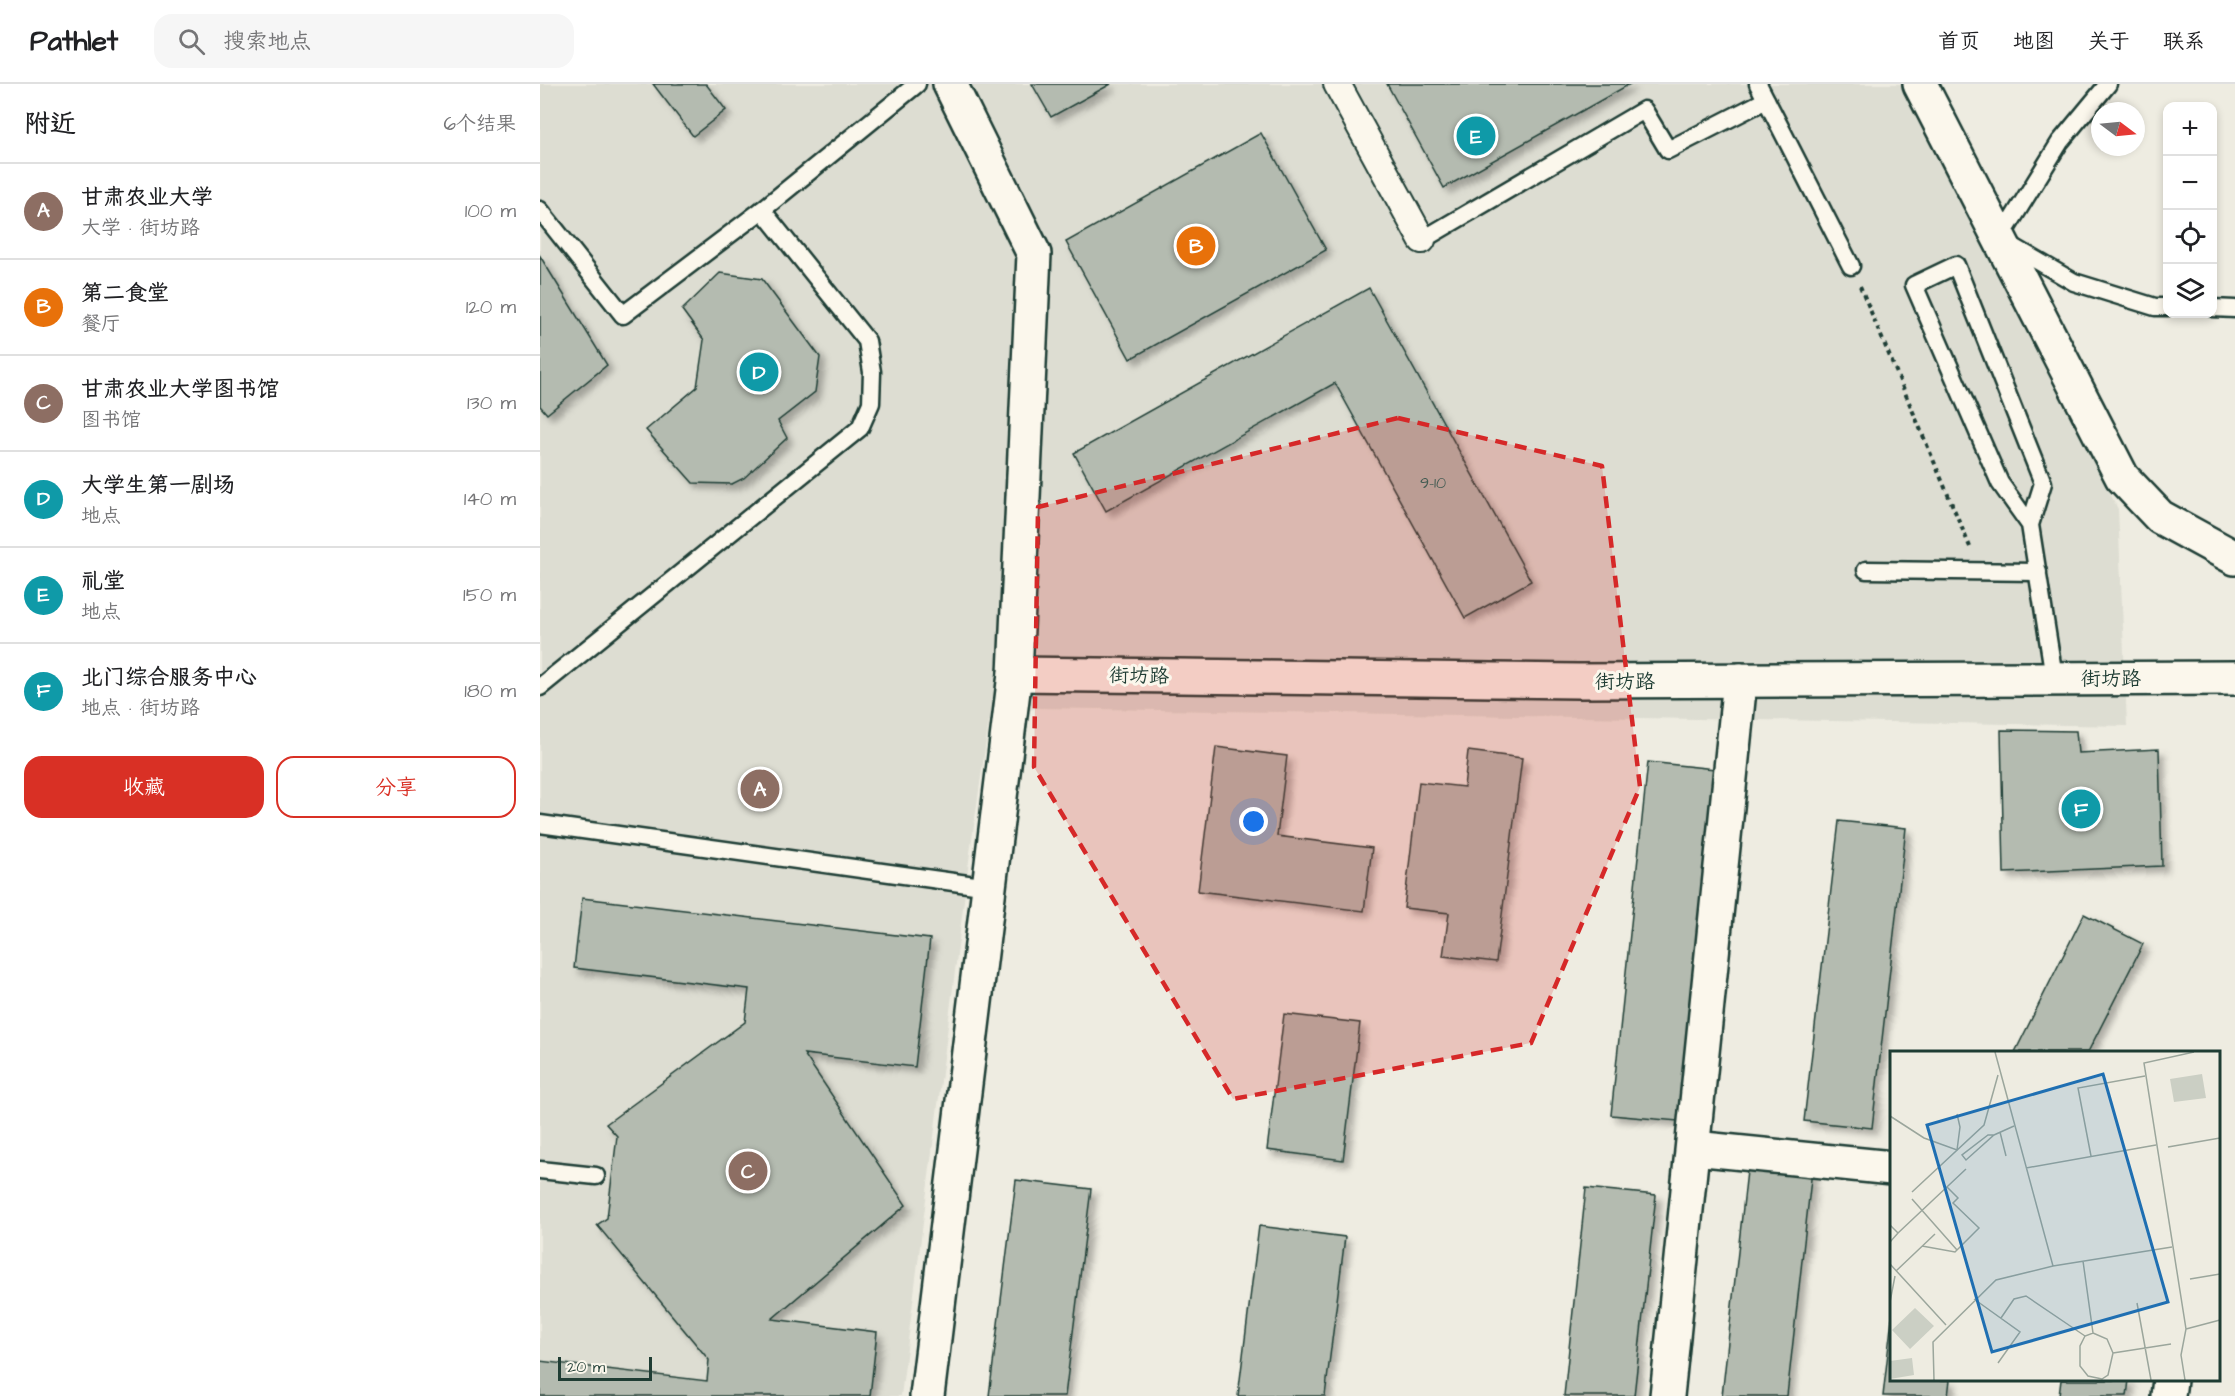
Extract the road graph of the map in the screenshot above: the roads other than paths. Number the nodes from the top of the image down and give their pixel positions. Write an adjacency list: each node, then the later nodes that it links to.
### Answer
1 (917, 84): 9 (lane)
2 (950, 84): 20 (street)
3 (1337, 84): 11 (street)
4 (1758, 84): 7 (lane)
5 (1920, 84): 10 (street)
6 (2108, 84): 10 (lane)
7 (1766, 100): 11 (lane); 12 (lane)
8 (540, 210): 9 (lane)
9 (762, 210): 24 (lane)
10 (2000, 239): 13 (lane); 17 (street)
11 (1422, 240)
12 (1851, 266)
13 (2163, 307)
14 (2217, 308): 15 (lane)
15 (2235, 309)
16 (2030, 525): 16 (lane); 19 (lane)
17 (2235, 558)
18 (1866, 570): 19 (lane)
19 (2037, 572): 21 (lane)
20 (1015, 674): 23 (street, 街坊路); 26 (street)
21 (2054, 678): 22 (street, 街坊路); 23 (street, 街坊路)
22 (2235, 678)
23 (1740, 680): 27 (street)
24 (540, 687)
25 (540, 824): 26 (lane)
26 (989, 887): 32 (street)
27 (1694, 1148): 28 (street); 33 (street)
28 (1890, 1168)
29 (540, 1170): 30 (lane)
30 (596, 1176)
31 (2170, 1381): 34 (street)
32 (927, 1396)
33 (1667, 1396)
34 (2168, 1396)

